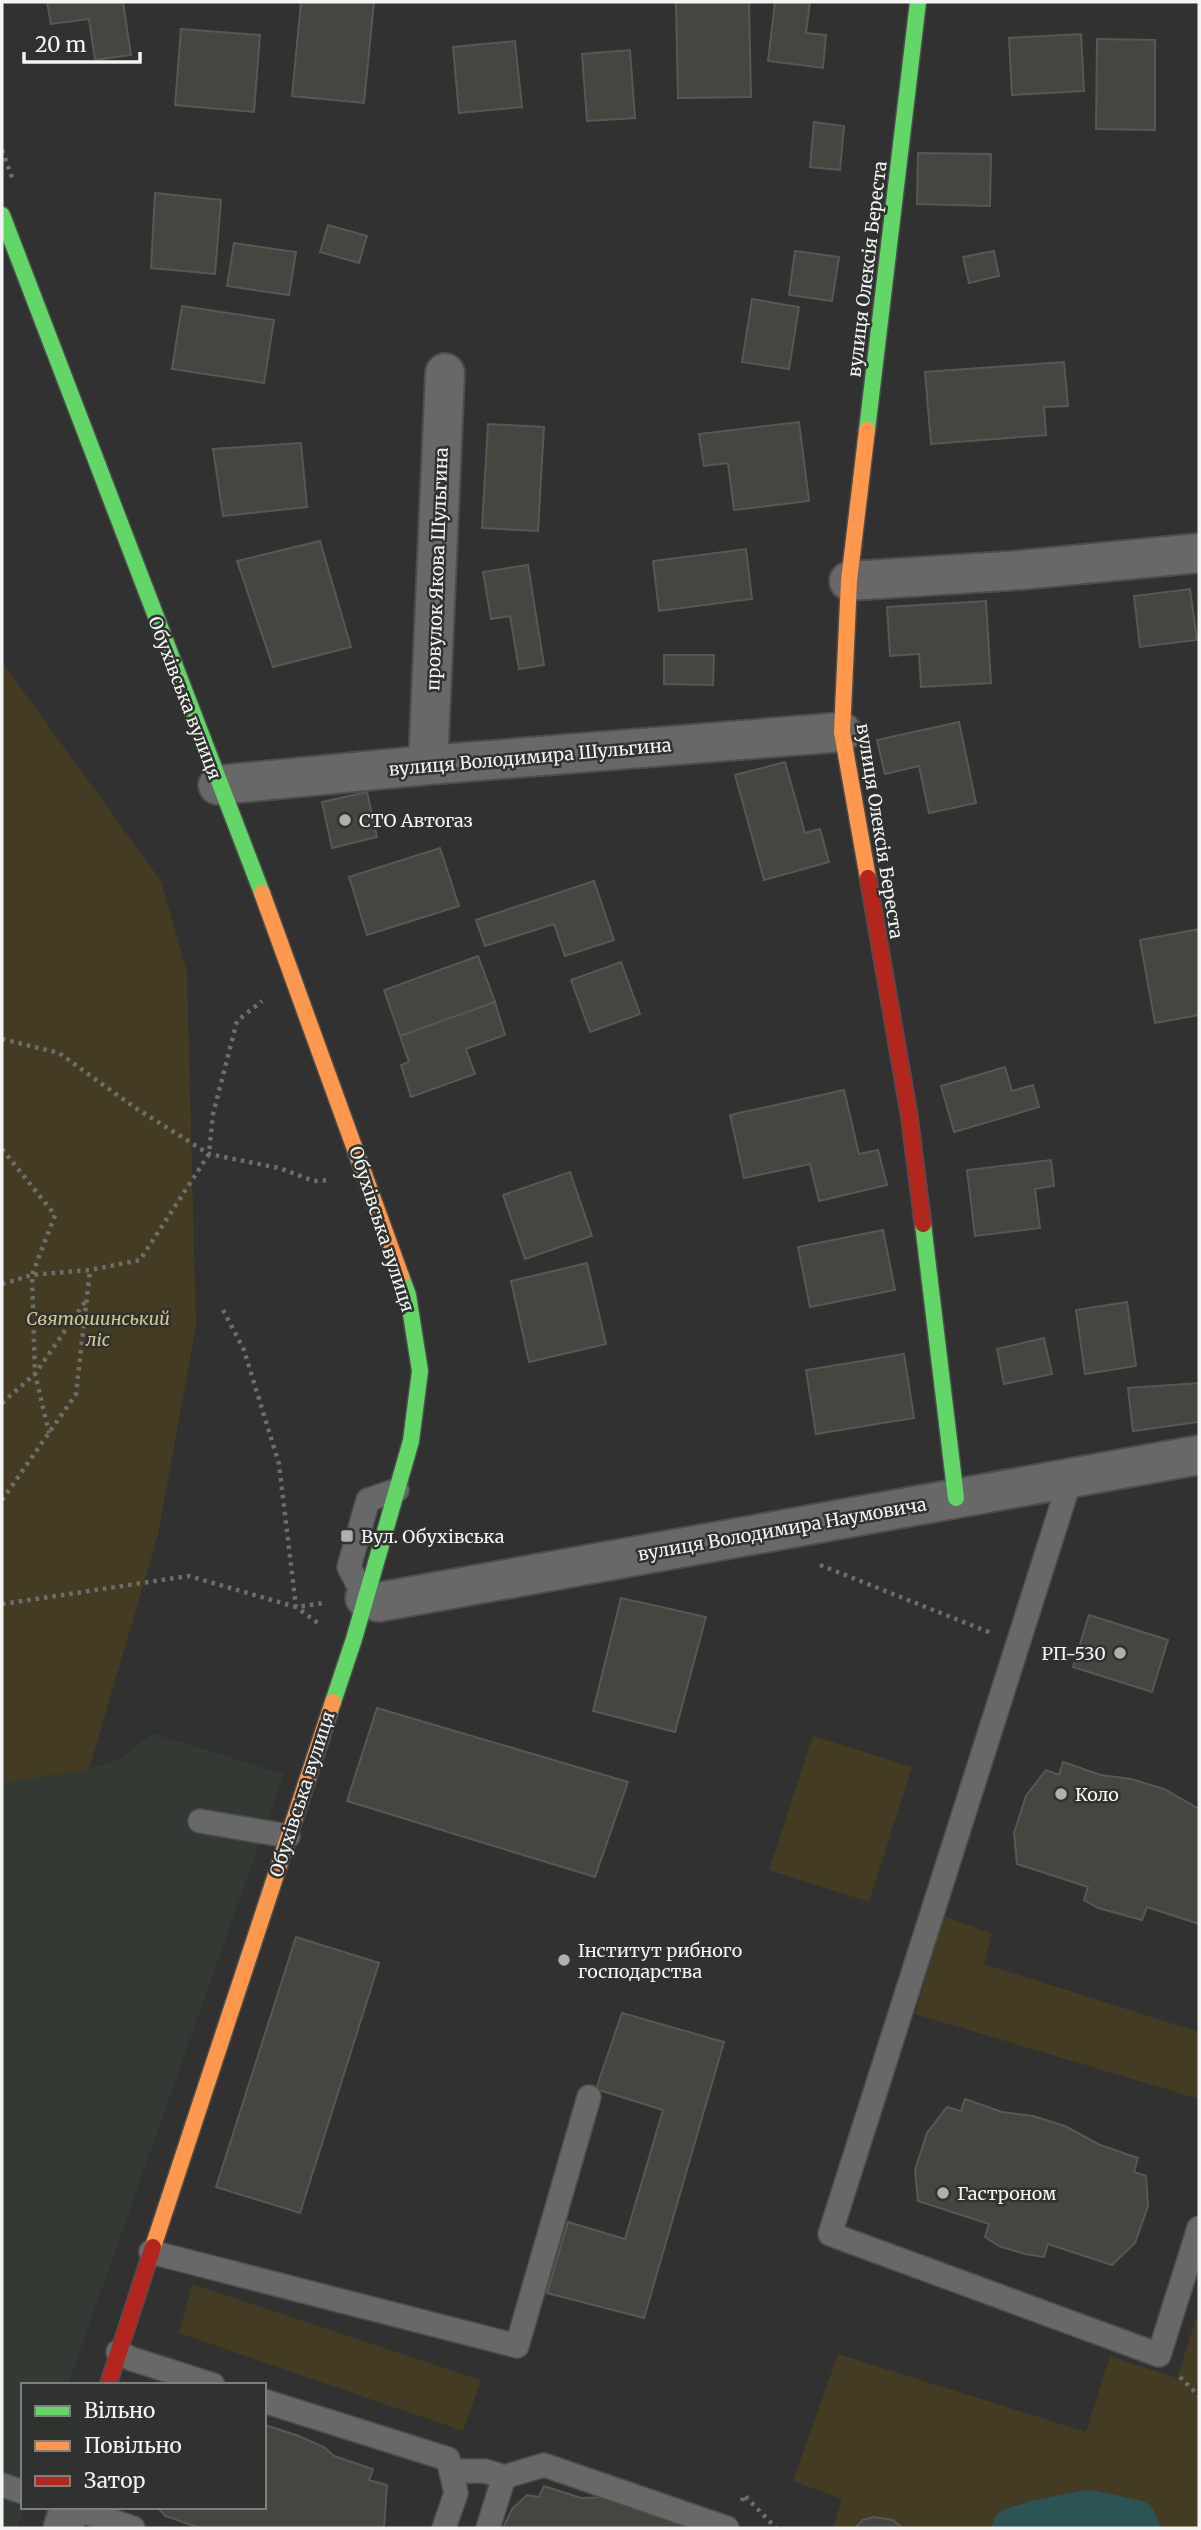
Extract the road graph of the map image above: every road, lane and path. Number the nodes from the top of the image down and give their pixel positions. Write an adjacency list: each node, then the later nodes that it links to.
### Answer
1 (918, 2): 5 (street, вулиця Олексія Береста)
2 (2, 215): 8 (street, Обухівська вулиця)
3 (445, 373): 7 (street, провулок Якова Шульгина)
4 (1199, 552): 5 (street)
5 (849, 581): 6 (street, вулиця Олексія Береста)
6 (842, 732): 7 (street, вулиця Володимира Шульгина); 25 (street, вулиця Олексія Береста)
7 (428, 765): 8 (street, вулиця Володимира Шульгина)
8 (218, 785): 9 (street, Обухівська вулиця)
9 (294, 977): 12 (path); 13 (street, Обухівська вулиця)
10 (2, 1039): 12 (path)
11 (2, 1149): 15 (path)
12 (209, 1154): 13 (path); 14 (path)
13 (366, 1176): 24 (street, Обухівська вулиця)
14 (90, 1270): 15 (path); 17 (path)
15 (32, 1275): 16 (path); 19 (path)
16 (2, 1283)
17 (88, 1298): 19 (path); 21 (path)
18 (223, 1310): 30 (path)
19 (35, 1374): 20 (path); 21 (path)
20 (2, 1403)
21 (49, 1433): 26 (path)
22 (1199, 1455): 23 (street, вулиця Володимира Наумовича)
23 (1070, 1480): 25 (street, вулиця Володимира Наумовича); 32 (lane)
24 (397, 1490): 28 (lane)
25 (956, 1498): 28 (street, вулиця Володимира Наумовича)
26 (2, 1500)
27 (818, 1564): 32 (path)
28 (365, 1598): 30 (path); 31 (street, Обухівська вулиця)
29 (2, 1604): 30 (path)
30 (296, 1607): 31 (path)
31 (354, 1639): 34 (street, Обухівська вулиця)
32 (1017, 1644): 36 (lane)
33 (200, 1821): 34 (lane)
34 (288, 1836): 37 (street, Обухівська вулиця)
35 (589, 2097): 37 (lane)
36 (1199, 2228)
37 (151, 2252): 38 (street, Обухівська вулиця)
38 (118, 2352): 39 (street, Обухівська вулиця); 40 (lane)
39 (109, 2383)
40 (207, 2383)
41 (266, 2402): 42 (lane)
42 (451, 2471): 43 (lane); 51 (lane)
43 (504, 2477): 52 (lane); 53 (lane)
44 (2, 2485): 45 (lane)
45 (21, 2491)
46 (744, 2496): 54 (path)
47 (69, 2509): 49 (street)
48 (76, 2509): 50 (lane)
49 (63, 2528)
50 (132, 2528)
51 (444, 2528)
52 (488, 2528)
53 (727, 2528)
54 (776, 2528)

